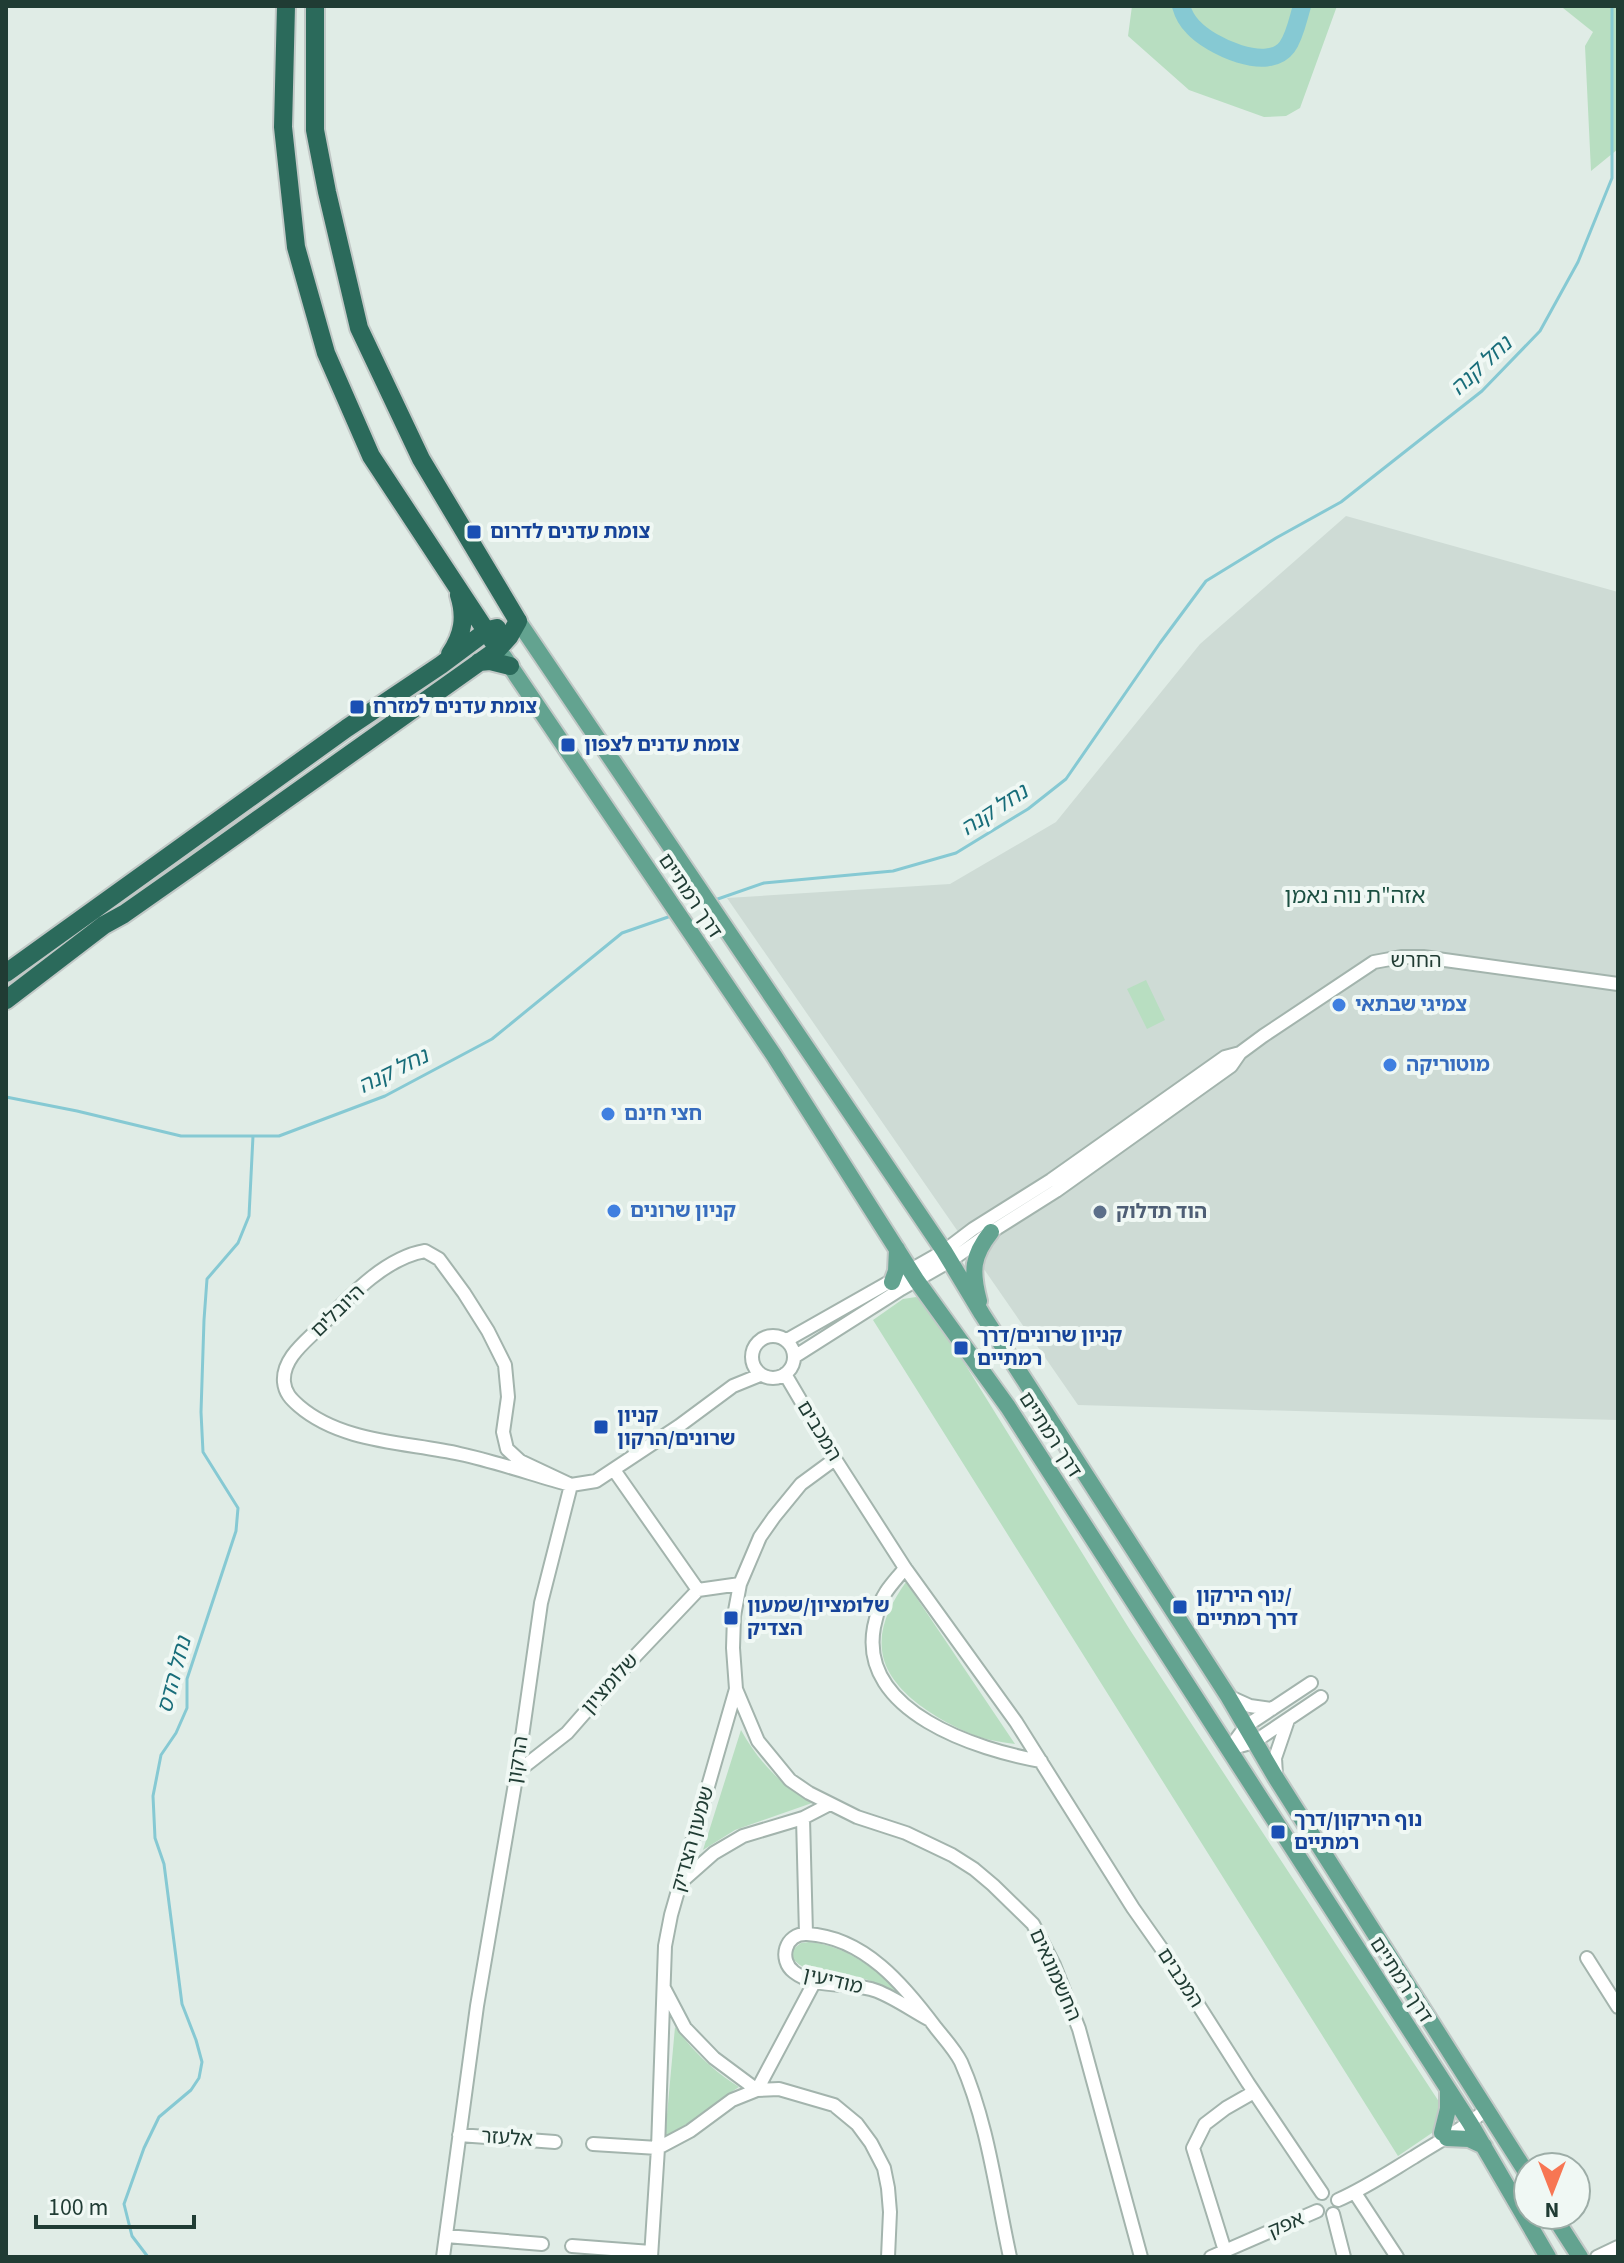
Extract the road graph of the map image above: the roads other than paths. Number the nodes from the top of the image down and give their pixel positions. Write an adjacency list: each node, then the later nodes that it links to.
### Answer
1 (286, 6): 3 (highway)
2 (315, 6): 4 (highway)
3 (456, 585): 5 (highway); 8 (highway)
4 (518, 621): 5 (highway); 6 (highway); 16 (main road, דרך רמתיים)
5 (488, 630): 6 (highway); 8 (highway)
6 (498, 649): 7 (highway); 9 (main road, דרך רמתיים)
7 (476, 663): 9 (highway); 12 (highway)
8 (441, 665): 10 (highway)
9 (510, 666): 15 (main road, דרך רמתיים)
10 (6, 973)
11 (1618, 984): 13 (street, החרש)
12 (6, 1000)
13 (1240, 1053): 14 (street, החרש); 16 (street, החרש)
14 (991, 1232): 16 (street, החרש); 20 (main road)
15 (897, 1249): 17 (main road, דרך רמתיים); 18 (main road)
16 (947, 1256): 17 (street); 20 (main road, דרך רמתיים)
17 (914, 1276): 18 (street); 19 (main road, דרך רמתיים)
18 (896, 1286): 19 (main road); 21 (street); 22 (street)
19 (928, 1295): 41 (main road, דרך רמתיים)
20 (982, 1314): 35 (main road, דרך רמתיים)
21 (787, 1340): 22 (street); 23 (street)
22 (794, 1357): 24 (street)
23 (752, 1363): 25 (street); 26 (street)
24 (785, 1374): 25 (street); 27 (street, המכבים)
25 (760, 1375): 26 (street)
26 (733, 1386): 28 (street)
27 (835, 1459): 30 (street, המכבים); 31 (street, שמעון הצדיק)
28 (614, 1470): 29 (street); 32 (street)
29 (571, 1485): 29 (street, היובלים); 43 (street, הרקון)
30 (905, 1568): 42 (street, המכבים); 42 (street)
31 (740, 1584): 32 (street); 34 (street, שמעון הצדיק)
32 (698, 1590): 43 (street, שלומציון)
33 (1311, 1683): 37 (street)
34 (736, 1689): 45 (street, החשמונאים); 47 (street, שמעון הצדיק)
35 (1228, 1696): 37 (street); 39 (main road, דרך רמתיים)
36 (1321, 1697): 38 (street)
37 (1272, 1709): 39 (street)
38 (1289, 1720): 40 (street); 44 (street)
39 (1246, 1726): 40 (main road, דרך רמתיים); 41 (street)
40 (1254, 1742): 41 (street); 44 (main road, דרך רמתיים)
41 (1229, 1749): 54 (main road, דרך רמתיים)
42 (1041, 1761): 56 (street, המכבים)
43 (517, 1772): 59 (street, הרקון)
44 (1276, 1778): 57 (main road, דרך רמתיים)
45 (830, 1804): 46 (street); 81 (street, החשמונאים)
46 (803, 1818): 47 (street); 48 (street)
47 (680, 1883): 51 (street, שמעון הצדיק)
48 (806, 1934): 50 (street, מודיעין); 53 (street, מודיעין)
49 (1587, 1958): 52 (street)
50 (815, 1981): 53 (street, מודיעין); 55 (street)
51 (664, 1988): 55 (street); 64 (street, שמעון הצדיק)
52 (1618, 2007)
53 (930, 2020): 80 (street, מודיעין)
54 (1448, 2089): 58 (main road, דרך רמתיים); 60 (main road)
55 (757, 2090): 64 (street); 79 (street)
56 (1254, 2092): 66 (street, המכבים); 76 (street)
57 (1487, 2109): 58 (street); 65 (main road, דרך רמתיים)
58 (1468, 2120): 60 (street); 63 (main road, דרך רמתיים)
59 (459, 2135): 61 (street, אלעזר); 72 (street, הרקון)
60 (1445, 2136): 63 (main road); 67 (street)
61 (555, 2142)
62 (593, 2144): 64 (street)
63 (1484, 2147): 85 (main road, דרך רמתיים)
64 (658, 2148): 77 (street, שמעון הצדיק)
65 (1513, 2151)
66 (1322, 2193): 68 (street); 69 (street)
67 (1355, 2193): 68 (street); 84 (street)
68 (1338, 2200): 70 (street)
69 (1317, 2211): 70 (street); 76 (street, אפק)
70 (1333, 2214): 83 (street)
71 (1563, 2231): 86 (main road)
72 (446, 2236): 73 (street); 78 (street, הרקון)
73 (542, 2244)
74 (572, 2246): 77 (street)
75 (1618, 2247): 87 (street)
76 (1225, 2251): 82 (street, אפק)
77 (651, 2254)
78 (443, 2257)
79 (888, 2257)
80 (1010, 2257)
81 (1141, 2257)
82 (1211, 2257)
83 (1344, 2257)
84 (1397, 2257)
85 (1548, 2257)
86 (1580, 2257)
87 (1597, 2257)

